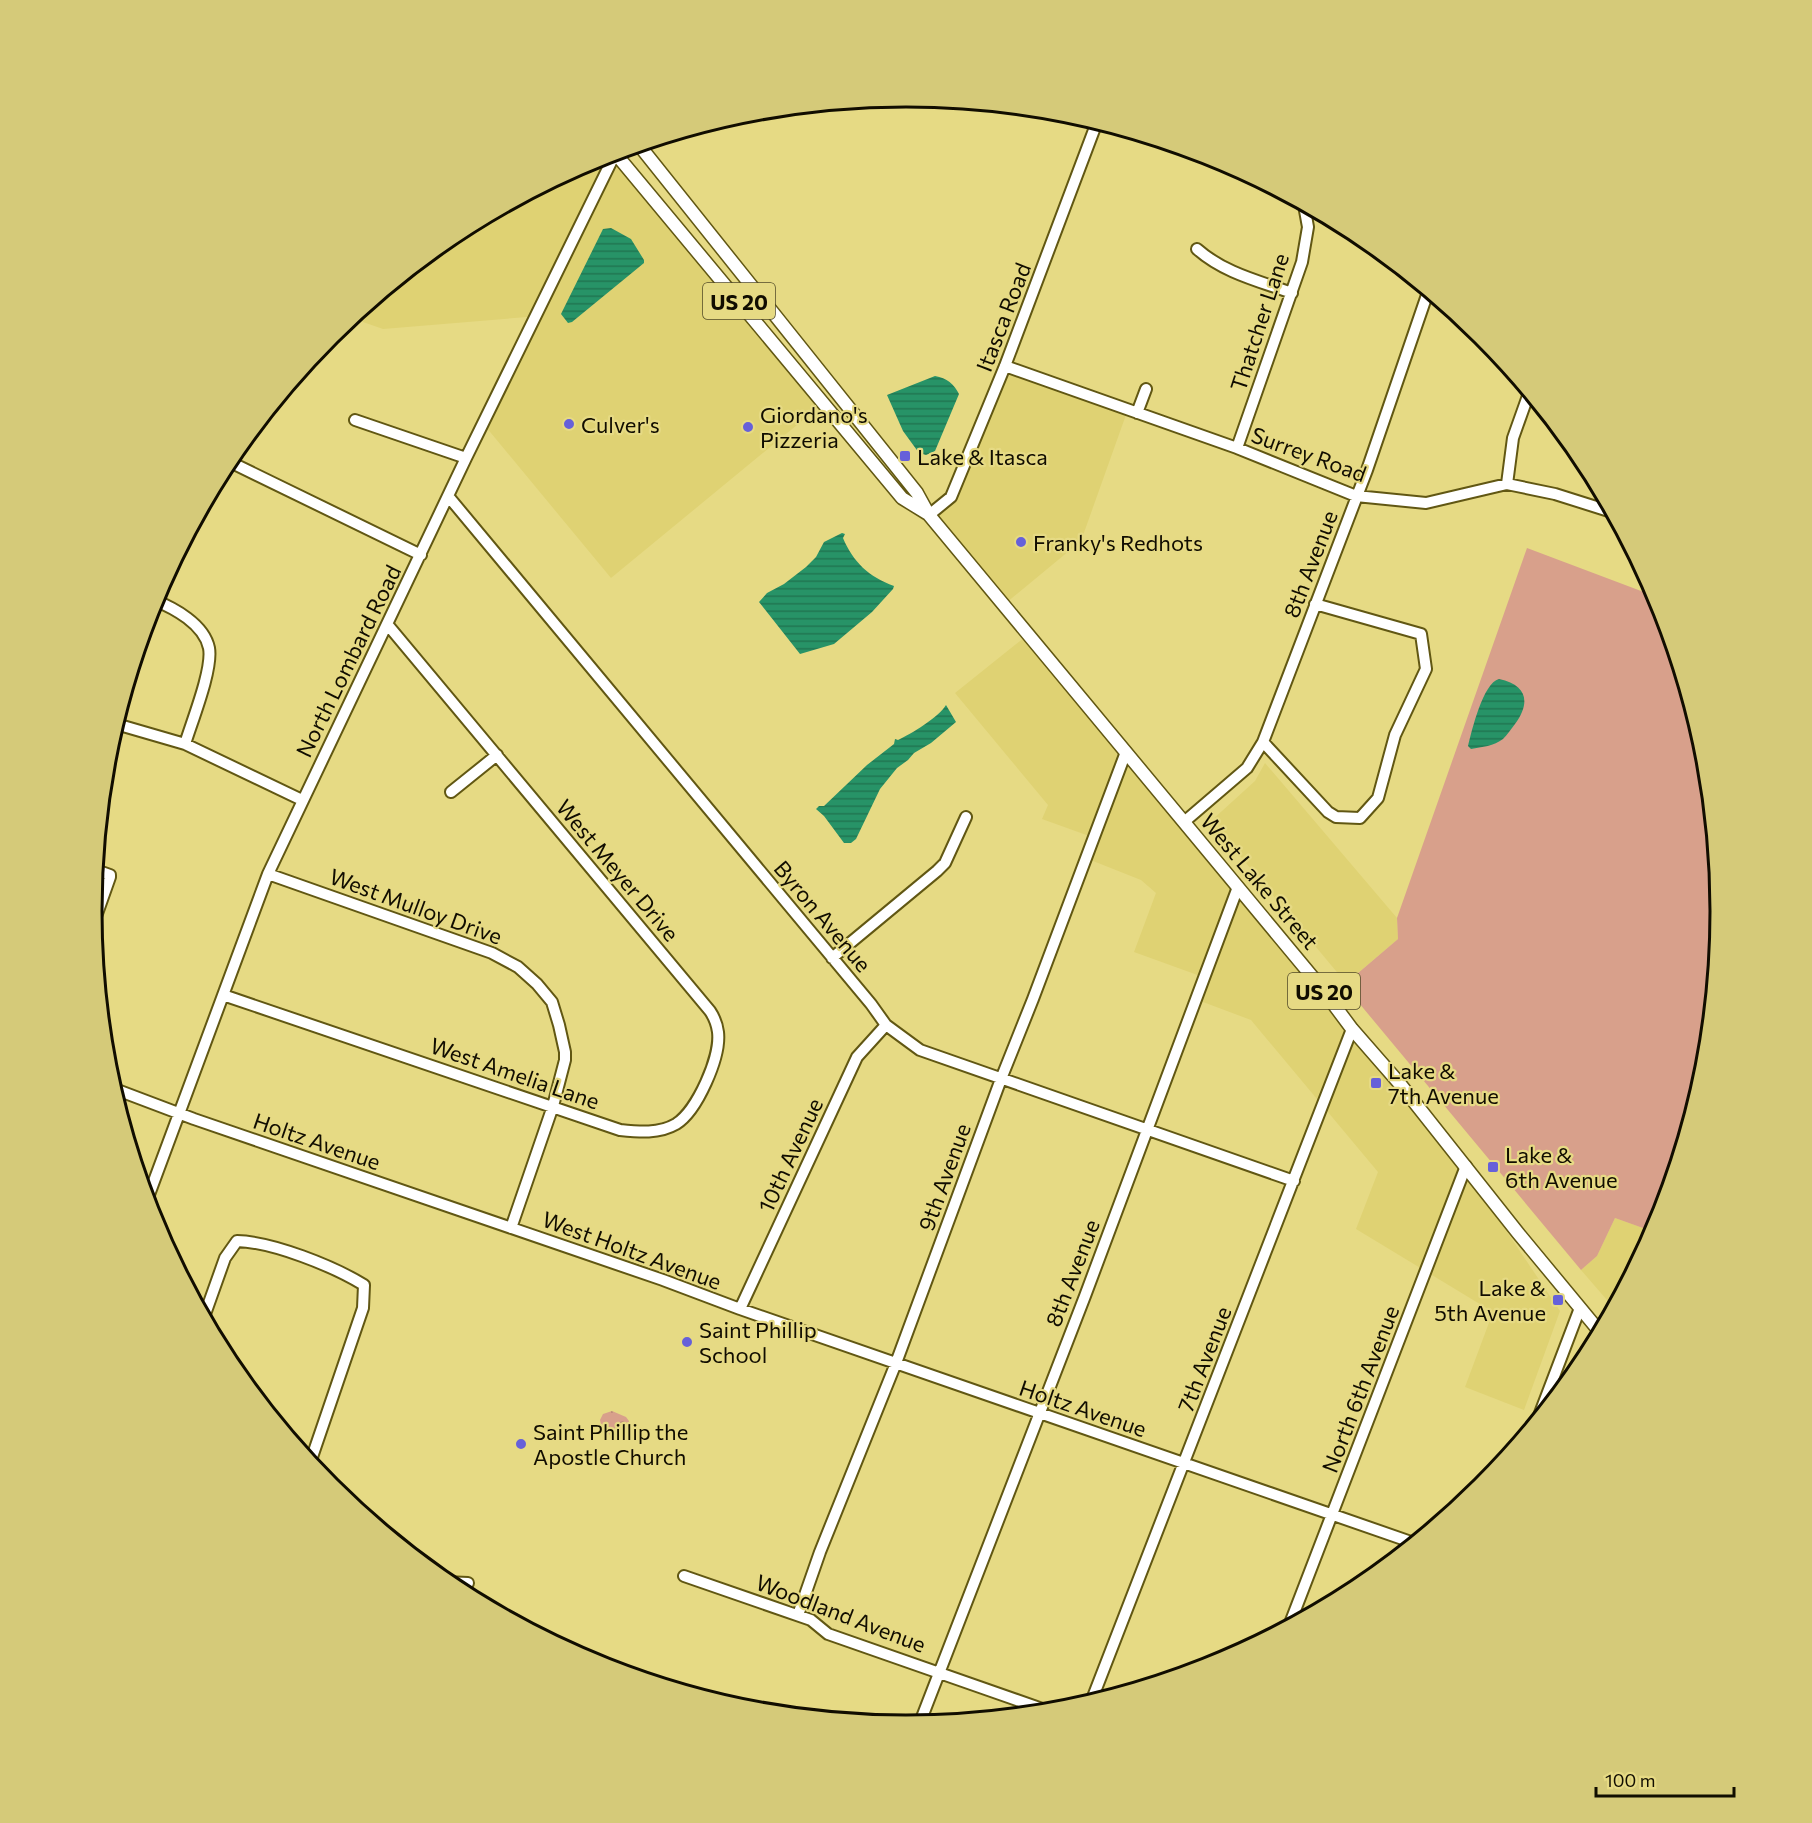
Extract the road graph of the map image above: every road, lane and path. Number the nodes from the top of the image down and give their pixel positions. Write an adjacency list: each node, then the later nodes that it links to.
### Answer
1 (1094, 130): 9 (street, Itasca Road)
2 (644, 151): 21 (main road, West Lake Street / US 20)
3 (622, 160): 21 (main road, West Lake Street / US 20)
4 (610, 164): 15 (street, North Lombard Road)
5 (1306, 214): 7 (street, Thatcher Lane)
6 (1197, 249): 7 (street)
7 (1292, 292): 14 (street, Thatcher Lane)
8 (1426, 299): 19 (street, 8th Avenue)
9 (1005, 366): 12 (street, Surrey Road); 21 (street, Itasca Road)
10 (1146, 389): 12 (street)
11 (1526, 401): 17 (street)
12 (1137, 413): 14 (street, Surrey Road)
13 (355, 420): 15 (street)
14 (1237, 448): 19 (street, Surrey Road)
15 (466, 458): 18 (street, North Lombard Road)
16 (237, 465): 22 (street)
17 (1507, 484): 19 (street, Surrey Road); 20 (street, Surrey Road)
18 (448, 496): 22 (street, North Lombard Road); 39 (street, Byron Avenue)
19 (1356, 496): 24 (street, 8th Avenue)
20 (1602, 509)
21 (929, 515): 29 (main road, West Lake Street / US 20)
22 (421, 555): 25 (street, North Lombard Road)
23 (163, 604): 28 (street)
24 (1315, 604): 27 (street, 8th Avenue); 27 (street)
25 (387, 624): 30 (street, West Meyer Drive); 32 (street, North Lombard Road)
26 (124, 726): 28 (street)
27 (1263, 742): 34 (street, 8th Avenue)
28 (185, 744): 32 (street)
29 (1126, 752): 34 (main road, West Lake Street / US 20); 44 (street, 9th Avenue)
30 (497, 755): 31 (street); 41 (street, West Meyer Drive)
31 (451, 792)
32 (302, 800): 36 (street, North Lombard Road)
33 (966, 817): 39 (street)
34 (1184, 822): 37 (main road, West Lake Street / US 20)
35 (103, 873): 38 (street)
36 (268, 874): 40 (street, North Lombard Road); 46 (street, West Mulloy Drive)
37 (1238, 887): 43 (main road, West Lake Street / US 20); 48 (street, 8th Avenue)
38 (102, 898)
39 (832, 958): 42 (street, Byron Avenue)
40 (223, 995): 46 (street, West Amelia Lane); 47 (street, North Lombard Road)
41 (710, 1011): 46 (street, West Amelia Lane)
42 (886, 1025): 44 (street, Byron Avenue); 55 (street, 10th Avenue)
43 (1353, 1029): 49 (main road, West Lake Street / US 20); 50 (street, 7th Avenue)
44 (1001, 1079): 48 (street, Byron Avenue); 57 (street, 9th Avenue)
45 (123, 1092): 47 (street, Holtz Avenue)
46 (553, 1106): 52 (street, West Mulloy Drive)
47 (180, 1114): 51 (street, North Lombard Road); 52 (street, Holtz Avenue)
48 (1147, 1130): 50 (street, Byron Avenue); 59 (street, 8th Avenue)
49 (1466, 1166): 54 (main road, West Lake Street / US 20); 62 (street, North 6th Avenue)
50 (1294, 1181): 61 (street, 7th Avenue)
51 (152, 1188)
52 (511, 1228): 55 (street, West Holtz Avenue)
53 (207, 1308): 60 (street)
54 (1580, 1308): 56 (main road, West Lake Street / US 20); 58 (street)
55 (740, 1309): 57 (street, Holtz Avenue)
56 (1595, 1326)
57 (896, 1363): 59 (street, Holtz Avenue); 67 (street, 9th Avenue)
58 (1545, 1399)
59 (1040, 1413): 61 (street, Holtz Avenue); 69 (street, 8th Avenue)
60 (313, 1454)
61 (1184, 1463): 62 (street, Holtz Avenue); 70 (street, 7th Avenue)
62 (1332, 1514): 63 (street, Holtz Avenue); 68 (street, North 6th Avenue)
63 (1406, 1540)
64 (684, 1576): 67 (street, Woodland Avenue)
65 (464, 1583): 66 (street)
66 (468, 1583)
67 (798, 1615): 69 (street, Woodland Avenue)
68 (1293, 1616)
69 (939, 1672): 71 (street, Woodland Avenue); 72 (street, 8th Avenue)
70 (1095, 1693)
71 (1032, 1705)
72 (923, 1715)

